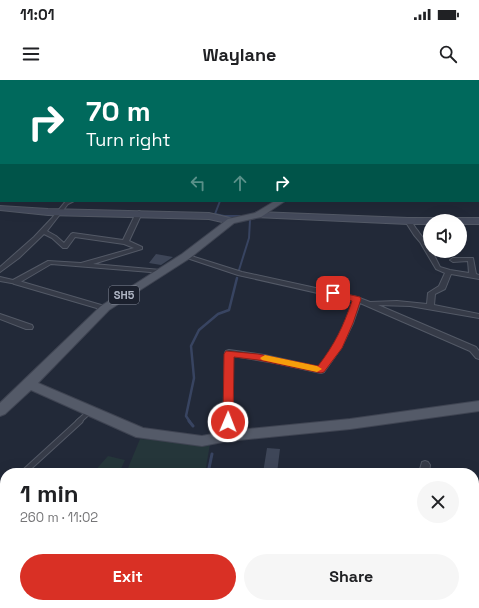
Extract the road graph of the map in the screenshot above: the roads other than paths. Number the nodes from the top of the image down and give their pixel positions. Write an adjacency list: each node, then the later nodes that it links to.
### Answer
1 (67, 202): 4 (street)
2 (279, 202): 6 (main road)
3 (0, 208): 4 (main road)
4 (61, 212): 5 (main road); 10 (street)
5 (139, 213): 7 (main road); 11 (street)
6 (258, 216): 7 (main road); 8 (main road)
7 (231, 221): 12 (main road, SH5)
8 (408, 221): 9 (main road); 17 (street)
9 (479, 221)
10 (42, 231): 11 (street); 15 (street)
11 (125, 242): 14 (street)
12 (186, 256): 16 (main road, SH5); 21 (street)
13 (453, 260): 18 (street)
14 (81, 265): 16 (street); 20 (street)
15 (0, 270)
16 (161, 272): 24 (main road, SH5)
17 (449, 272): 18 (street); 23 (street)
18 (476, 276)
19 (0, 279): 20 (street)
20 (14, 282): 24 (lane)
21 (357, 299): 22 (street); 35 (street)
22 (369, 304): 23 (street); 28 (street)
23 (430, 307): 26 (street)
24 (105, 308): 31 (main road, SH5)
25 (0, 316): 27 (street)
26 (479, 316)
27 (29, 327)
28 (466, 346): 29 (street); 30 (street)
29 (479, 347)
30 (479, 356)
31 (29, 384): 33 (main road); 34 (main road)
32 (479, 406): 35 (main road)
33 (90, 410): 35 (main road); 36 (lane)
34 (0, 411)
35 (228, 436)
36 (28, 468)

